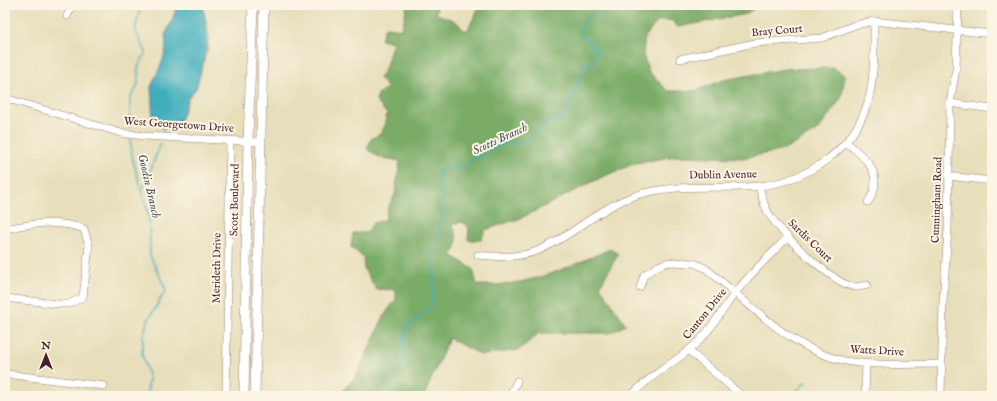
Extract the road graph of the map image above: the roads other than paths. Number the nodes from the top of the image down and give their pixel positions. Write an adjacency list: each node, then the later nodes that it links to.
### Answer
1 (73, 5): 5 (street)
2 (253, 5): 14 (main road, Scott Boulevard)
3 (264, 5): 15 (main road)
4 (958, 5): 7 (street, Cunningham Road)
5 (67, 16)
6 (874, 21): 7 (street, Bray Court); 9 (street, Bray Court); 16 (street, Dublin Avenue)
7 (957, 30): 8 (street, Bray Court); 11 (street, Cunningham Road)
8 (992, 34)
9 (680, 59)
10 (5, 98): 13 (street, West Georgetown Drive)
11 (950, 103): 12 (street); 17 (street, Cunningham Road)
12 (992, 109)
13 (230, 140): 14 (street, West Georgetown Drive); 34 (street, Merideth Drive)
14 (248, 141): 15 (street, West Georgetown Drive); 35 (main road, Scott Boulevard)
15 (260, 142): 36 (main road)
16 (846, 142): 19 (street, Dublin Avenue); 20 (street)
17 (948, 176): 18 (street); 30 (street, Cunningham Road)
18 (992, 181)
19 (759, 186): 22 (street, Sardis Court); 23 (street, Dublin Avenue)
20 (868, 202)
21 (5, 229): 27 (street)
22 (788, 237): 24 (street, Sardis Court); 26 (street, Canton Drive)
23 (478, 255)
24 (867, 285)
25 (640, 287): 26 (street, Watts Drive)
26 (736, 292): 28 (street, Canton Drive); 29 (street, Watts Drive)
27 (5, 298)
28 (689, 351): 38 (street, Canton Drive); 39 (street)
29 (866, 364): 30 (street, Watts Drive); 40 (street)
30 (942, 364): 41 (street, Cunningham Road)
31 (5, 374): 33 (street)
32 (517, 381): 37 (street)
33 (104, 386)
34 (226, 396)
35 (244, 396)
36 (255, 396)
37 (510, 396)
38 (631, 396)
39 (742, 396)
40 (865, 396)
41 (941, 396)

